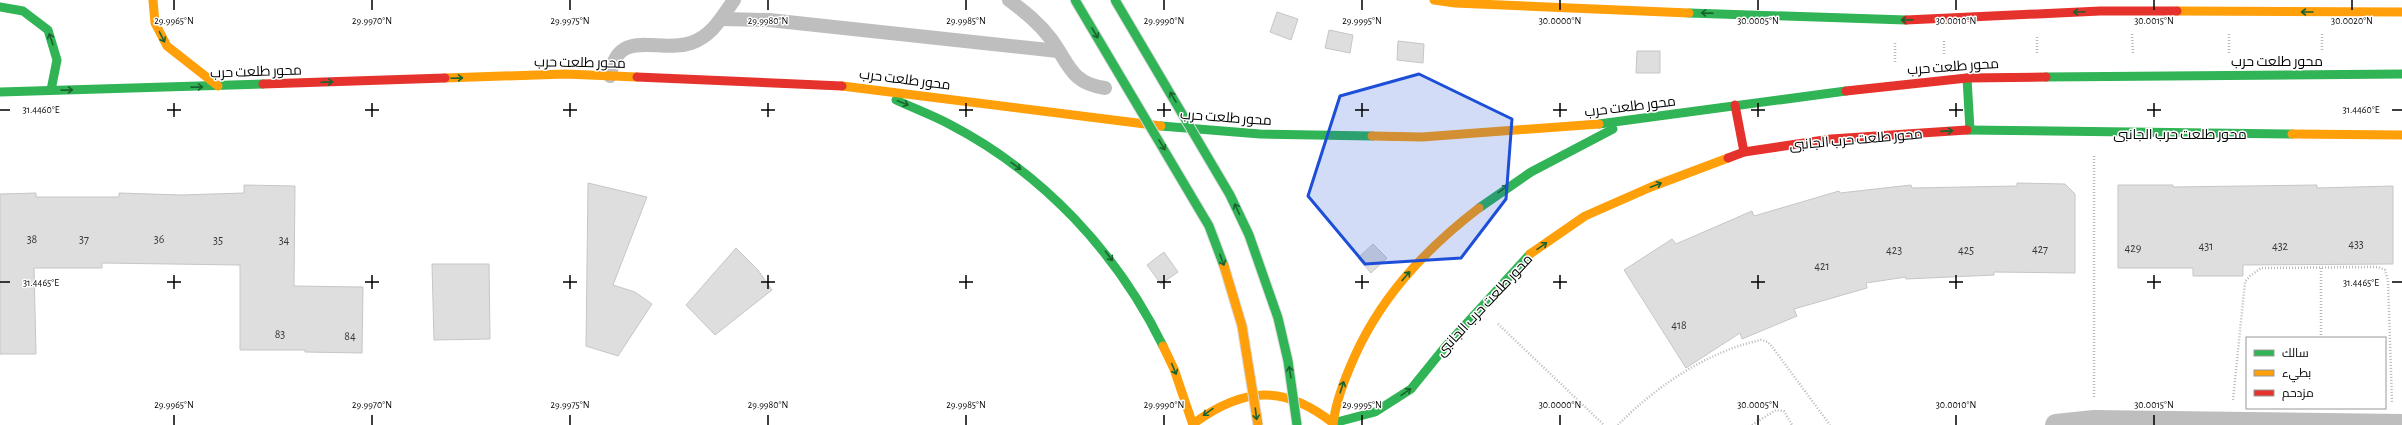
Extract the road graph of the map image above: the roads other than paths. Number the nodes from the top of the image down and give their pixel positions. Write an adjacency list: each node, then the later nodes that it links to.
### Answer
1 (152, 0): 17 (main road, one-way to 17)
2 (734, 0): 12 (lane)
3 (1009, 0): 13 (lane)
4 (1075, 0): 30 (main road, one-way to 30, bridge)
5 (1116, 0): 31 (main road, one-way to 5, bridge)
6 (1434, 0): 8 (main road)
7 (28, 1): 9 (main road)
8 (1455, 2): 10 (main road, one-way to 8)
9 (0, 6): 20 (main road, one-way to 9)
10 (2105, 6): 11 (main road, one-way to 10)
11 (2402, 12)
12 (722, 19): 13 (lane); 15 (lane)
13 (1058, 51): 19 (lane)
14 (2402, 74): 16 (main road, محور طلعت حرب)
15 (610, 76): 17 (main road, محور طلعت حرب, one-way to 15); 18 (main road, محور طلعت حرب)
16 (1967, 78): 22 (main road, محور طلعت حرب); 24 (main road)
17 (218, 86): 20 (main road, محور طلعت حرب, one-way to 17)
18 (853, 86): 23 (main road, محور طلعت حرب); 29 (main road, one-way to 29)
19 (1105, 88)
20 (51, 90): 21 (main road, محور طلعت حرب)
21 (0, 92)
22 (1735, 105): 23 (main road, محور طلعت حرب); 26 (main road)
23 (1652, 118): 27 (main road, one-way to 23)
24 (1970, 130): 25 (main road, محور طلعت حرب الجانبى); 26 (main road, محور طلعت حرب الجانبى, one-way to 24)
25 (2402, 135)
26 (1744, 152): 27 (main road, محور طلعت حرب الجانبى, one-way to 26)
27 (1333, 424): 29 (main road, one-way to 29)
28 (2263, 424): 32 (street); 33 (street)
29 (1193, 425)
30 (1258, 425)
31 (1296, 425)
32 (2056, 425)
33 (2392, 425): 34 (street)
34 (2402, 425)

